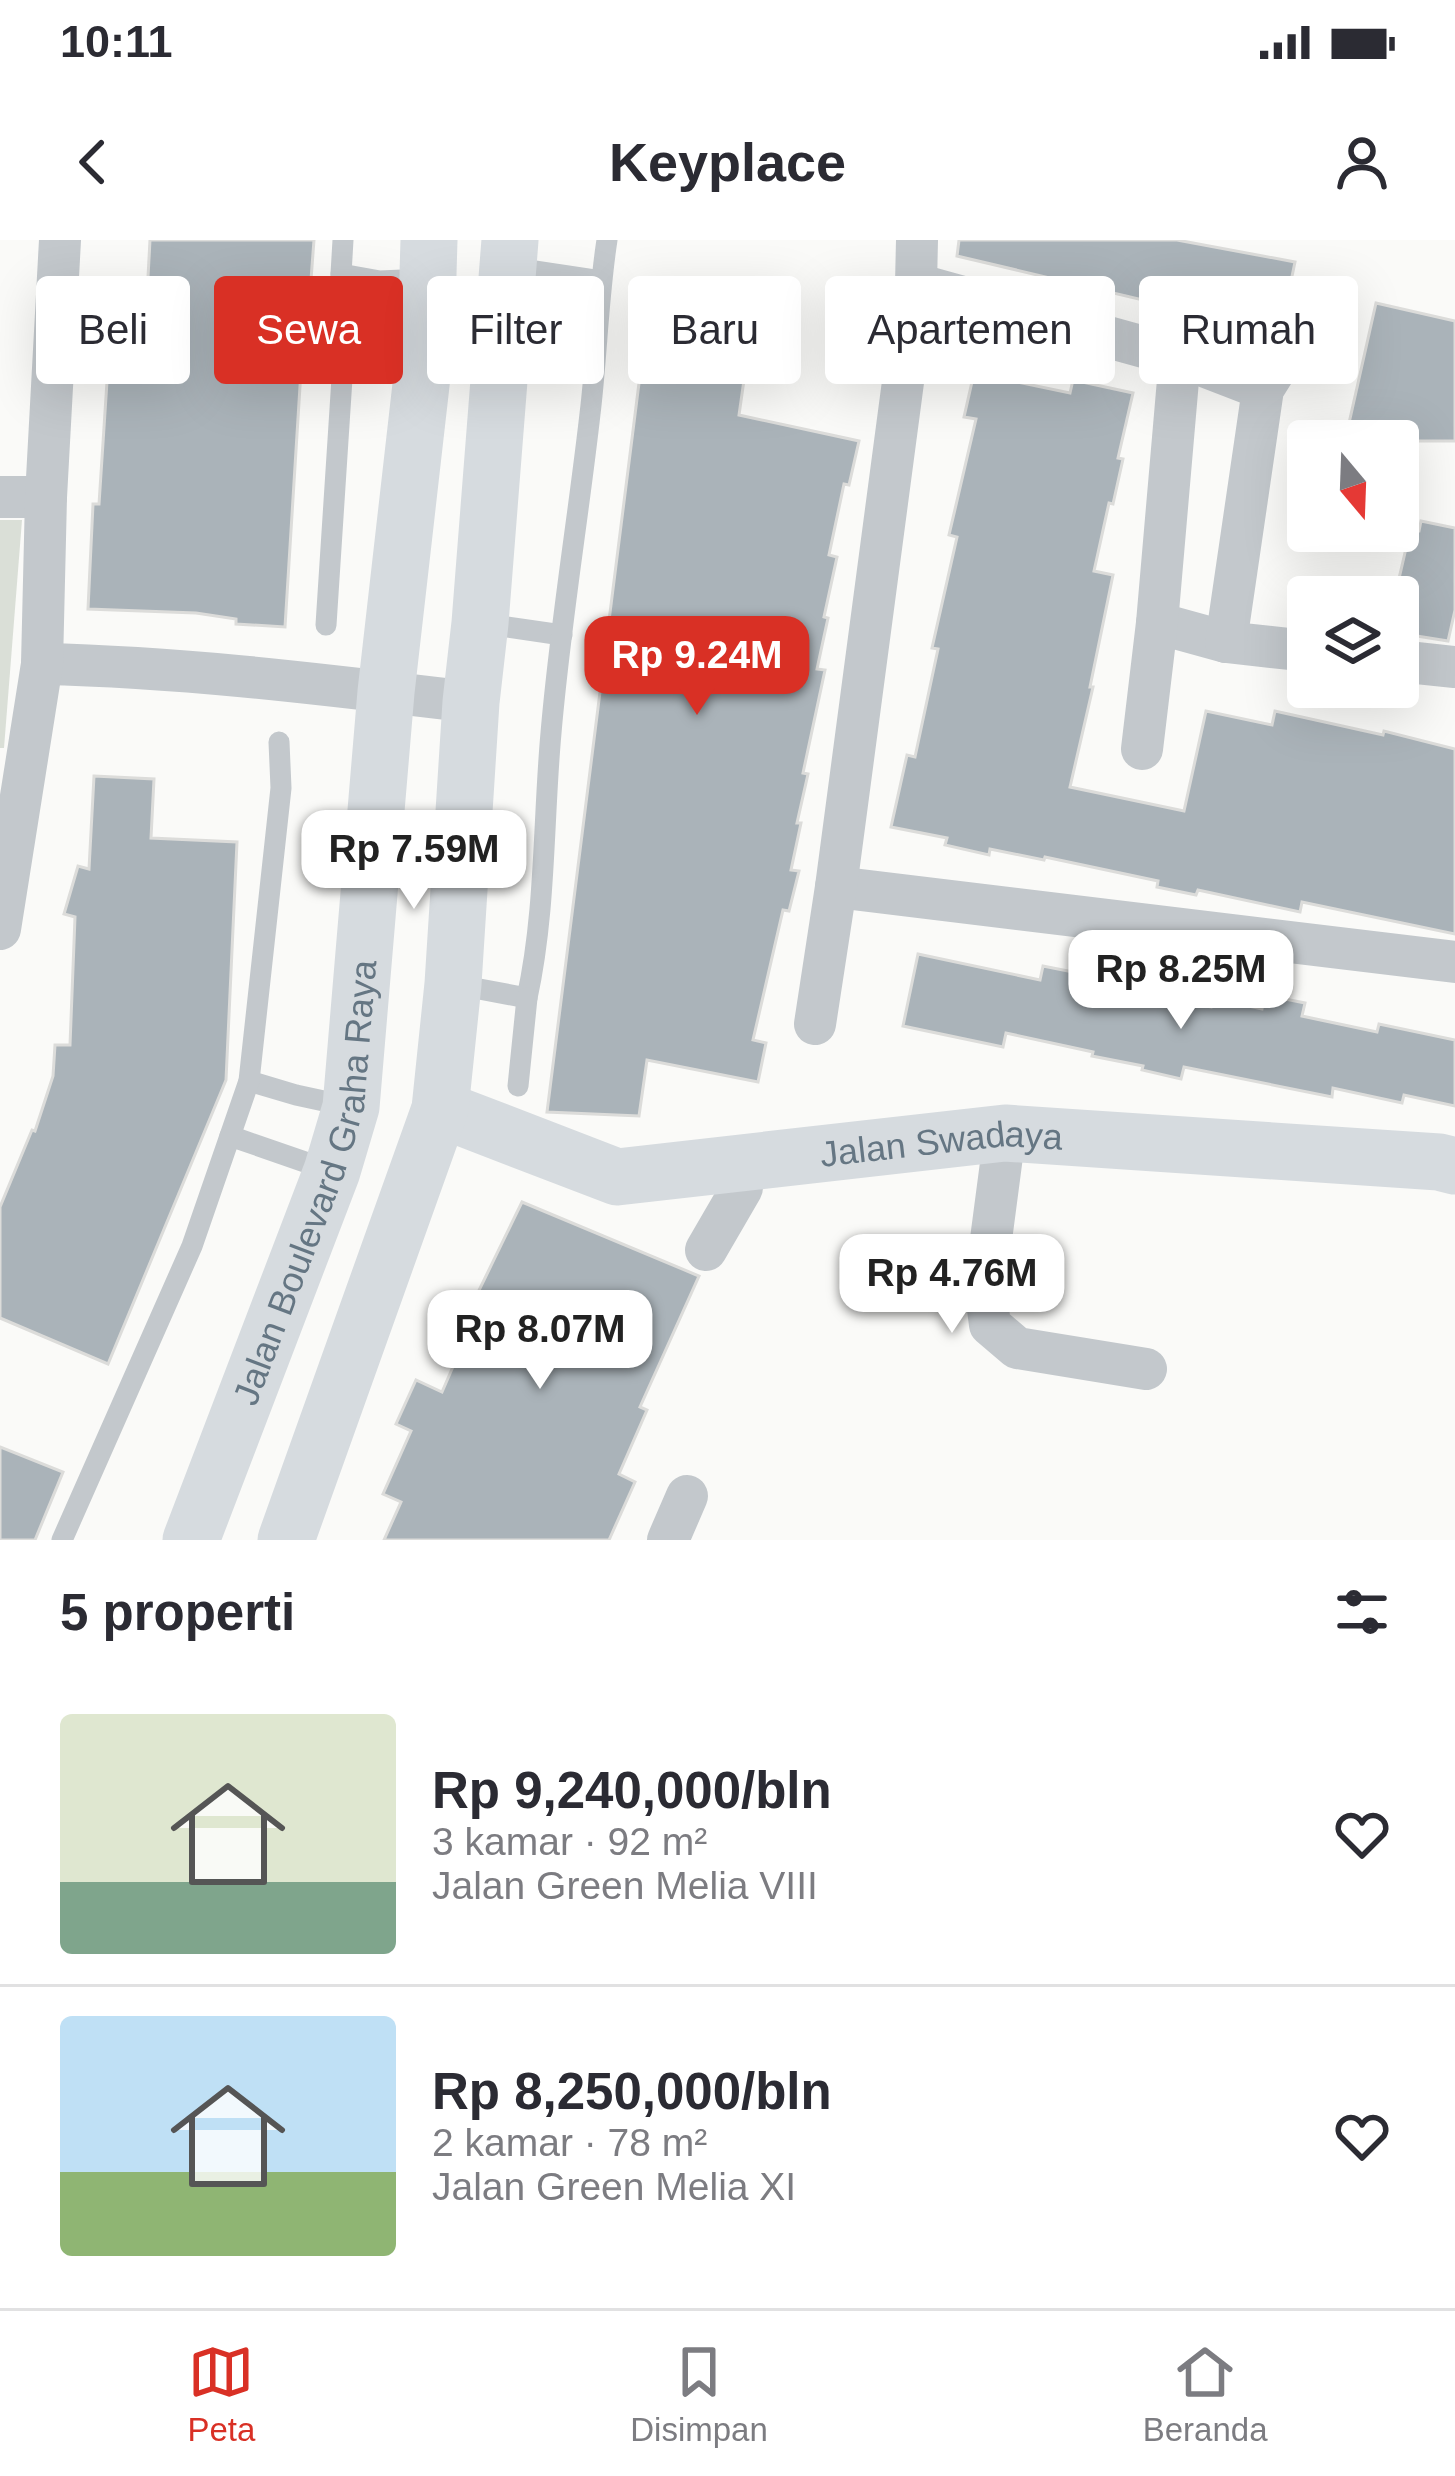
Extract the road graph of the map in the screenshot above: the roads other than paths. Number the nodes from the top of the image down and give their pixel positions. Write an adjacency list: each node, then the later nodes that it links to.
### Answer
1 (60, 240): 21 (street)
2 (343, 240): 7 (lane)
3 (607, 240): 9 (lane)
4 (916, 240): 10 (street)
5 (509, 253): 8 (lane); 23 (main road)
6 (428, 260): 7 (lane); 12 (main road, Jalan Boulevard Graha Raya)
7 (341, 274)
8 (587, 276)
9 (602, 276)
10 (916, 276)
11 (403, 339): 12 (lane)
12 (425, 341): 31 (main road, Jalan Boulevard Graha Raya)
13 (342, 384): 24 (lane)
14 (593, 384): 25 (lane)
15 (903, 384): 36 (street)
16 (1178, 384): 22 (street)
17 (1250, 384): 19 (street)
18 (1266, 384): 19 (street)
19 (1263, 389): 26 (street)
20 (0, 497): 21 (street)
21 (46, 497): 29 (street)
22 (1157, 622): 26 (street); 34 (street)
23 (480, 623): 25 (lane); 32 (main road)
24 (326, 625)
25 (562, 634): 40 (lane)
26 (1226, 642): 27 (street)
27 (1287, 649)
28 (1419, 663): 30 (street)
29 (42, 664): 31 (street); 35 (street)
30 (1455, 667)
31 (386, 692): 32 (street); 44 (main road, Jalan Boulevard Graha Raya)
32 (471, 701): 39 (main road)
33 (279, 742): 42 (lane)
34 (1142, 749)
35 (12, 781): 37 (street)
36 (836, 887): 38 (street); 41 (street)
37 (0, 929)
38 (1455, 962)
39 (453, 984): 40 (lane); 45 (main road)
40 (527, 998): 43 (lane)
41 (815, 1024)
42 (249, 1081): 44 (lane); 47 (lane)
43 (518, 1086)
44 (351, 1107): 50 (main road, Jalan Boulevard Graha Raya)
45 (440, 1109): 48 (main road, Jalan Swadaya); 56 (main road)
46 (1005, 1133): 48 (main road, Jalan Swadaya); 49 (main road, Jalan Swadaya); 52 (street)
47 (230, 1136): 50 (lane); 54 (lane)
48 (740, 1162): 51 (street)
49 (1455, 1166)
50 (332, 1171): 55 (main road, Jalan Boulevard Graha Raya)
51 (706, 1250)
52 (1147, 1369)
53 (687, 1496): 57 (street)
54 (62, 1540)
55 (191, 1540)
56 (286, 1540)
57 (668, 1540)

